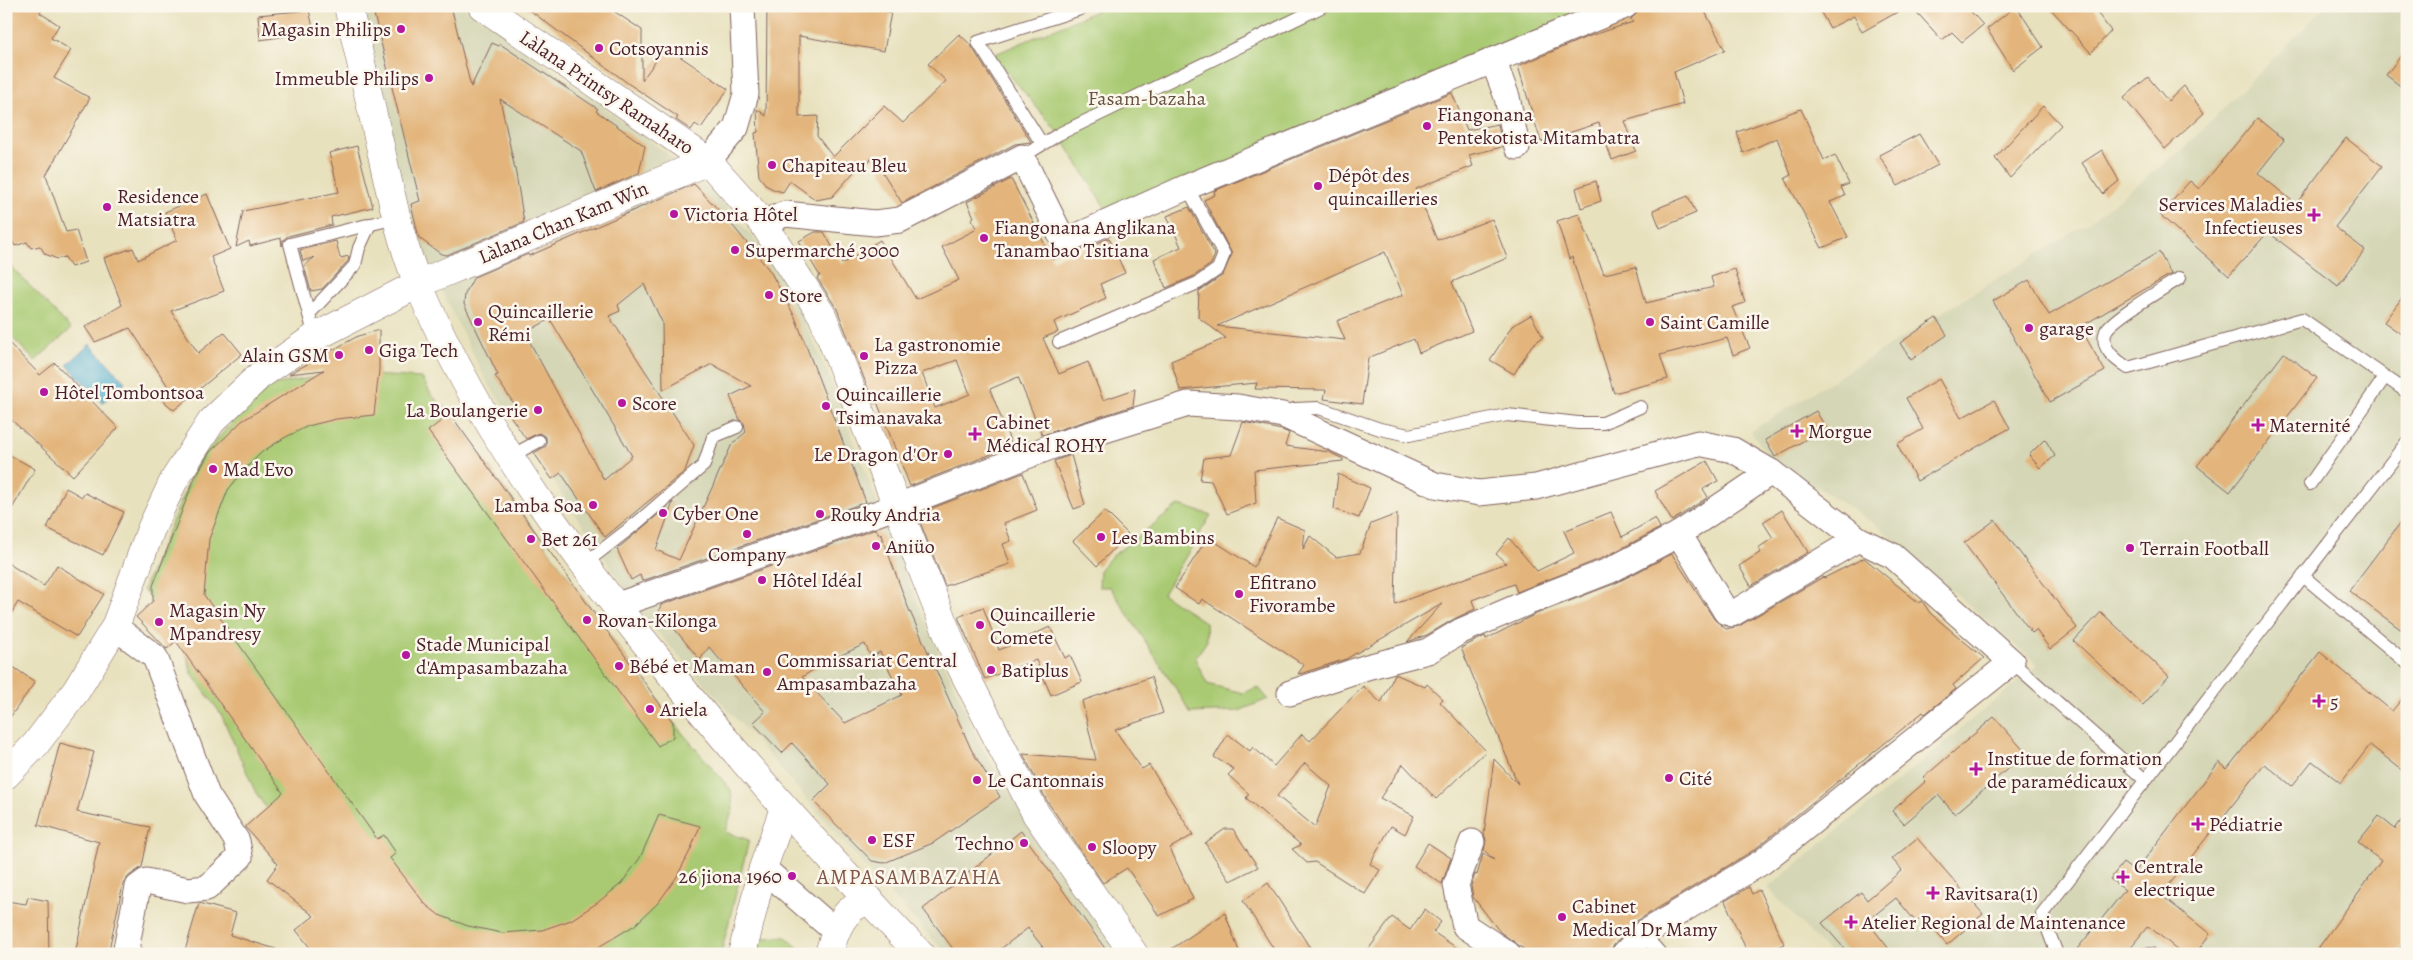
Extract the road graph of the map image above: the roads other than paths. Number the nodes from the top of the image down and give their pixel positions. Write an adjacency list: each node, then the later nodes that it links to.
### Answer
1 (348, 6): 12 (street)
2 (482, 6): 10 (street, Làlana Printsy Ramaharo)
3 (742, 6): 10 (street)
4 (1082, 6): 9 (lane)
5 (1323, 6): 9 (lane)
6 (1625, 6): 7 (street)
7 (1493, 60): 8 (street); 11 (street)
8 (1516, 147)
9 (1032, 151): 11 (street); 13 (street)
10 (708, 161): 13 (street, Làlana Printsy Ramaharo); 16 (street, Làlana Chan Kam Win)
11 (1187, 187): 18 (lane)
12 (396, 218): 14 (lane); 16 (street)
13 (764, 222): 29 (street, Làlana Printsy Ramaharo)
14 (370, 224): 17 (lane); 17 (lane)
15 (2180, 278): 19 (lane)
16 (418, 284): 17 (street, Làlana Chan Kam Win); 26 (street)
17 (312, 326): 35 (street, Làlana Chan Kam Win)
18 (1060, 342)
19 (2385, 377): 20 (lane); 28 (lane)
20 (2407, 392)
21 (1640, 407): 22 (lane)
22 (1283, 415): 27 (street); 29 (street)
23 (737, 427): 32 (lane)
24 (539, 441): 26 (lane)
25 (2407, 442): 33 (lane)
26 (509, 457): 32 (street)
27 (1770, 472): 30 (street); 31 (street)
28 (2310, 484)
29 (898, 506): 34 (street); 50 (street, Làlana Printsy Ramaharo)
30 (1679, 534): 31 (street); 38 (street)
31 (1858, 539): 36 (street)
32 (584, 564): 34 (street)
33 (2303, 576): 37 (lane); 40 (lane)
34 (615, 606): 41 (street)
35 (115, 627): 39 (street, Làlana Chan Kam Win); 47 (street)
36 (2012, 662): 40 (lane); 45 (street)
37 (2407, 663)
38 (1290, 693)
39 (6, 775)
40 (2145, 780): 54 (lane)
41 (784, 808): 43 (street); 44 (street)
42 (1472, 842): 51 (street)
43 (763, 868): 46 (street); 48 (street)
44 (870, 900): 46 (street); 49 (street)
45 (1643, 934): 52 (street); 53 (lane)
46 (832, 942)
47 (128, 954)
48 (742, 954)
49 (920, 954)
50 (1134, 954)
51 (1508, 954)
52 (1624, 954)
53 (1661, 954)
54 (2056, 954)
55 (2144, 954): 56 (lane)
56 (2151, 954)

